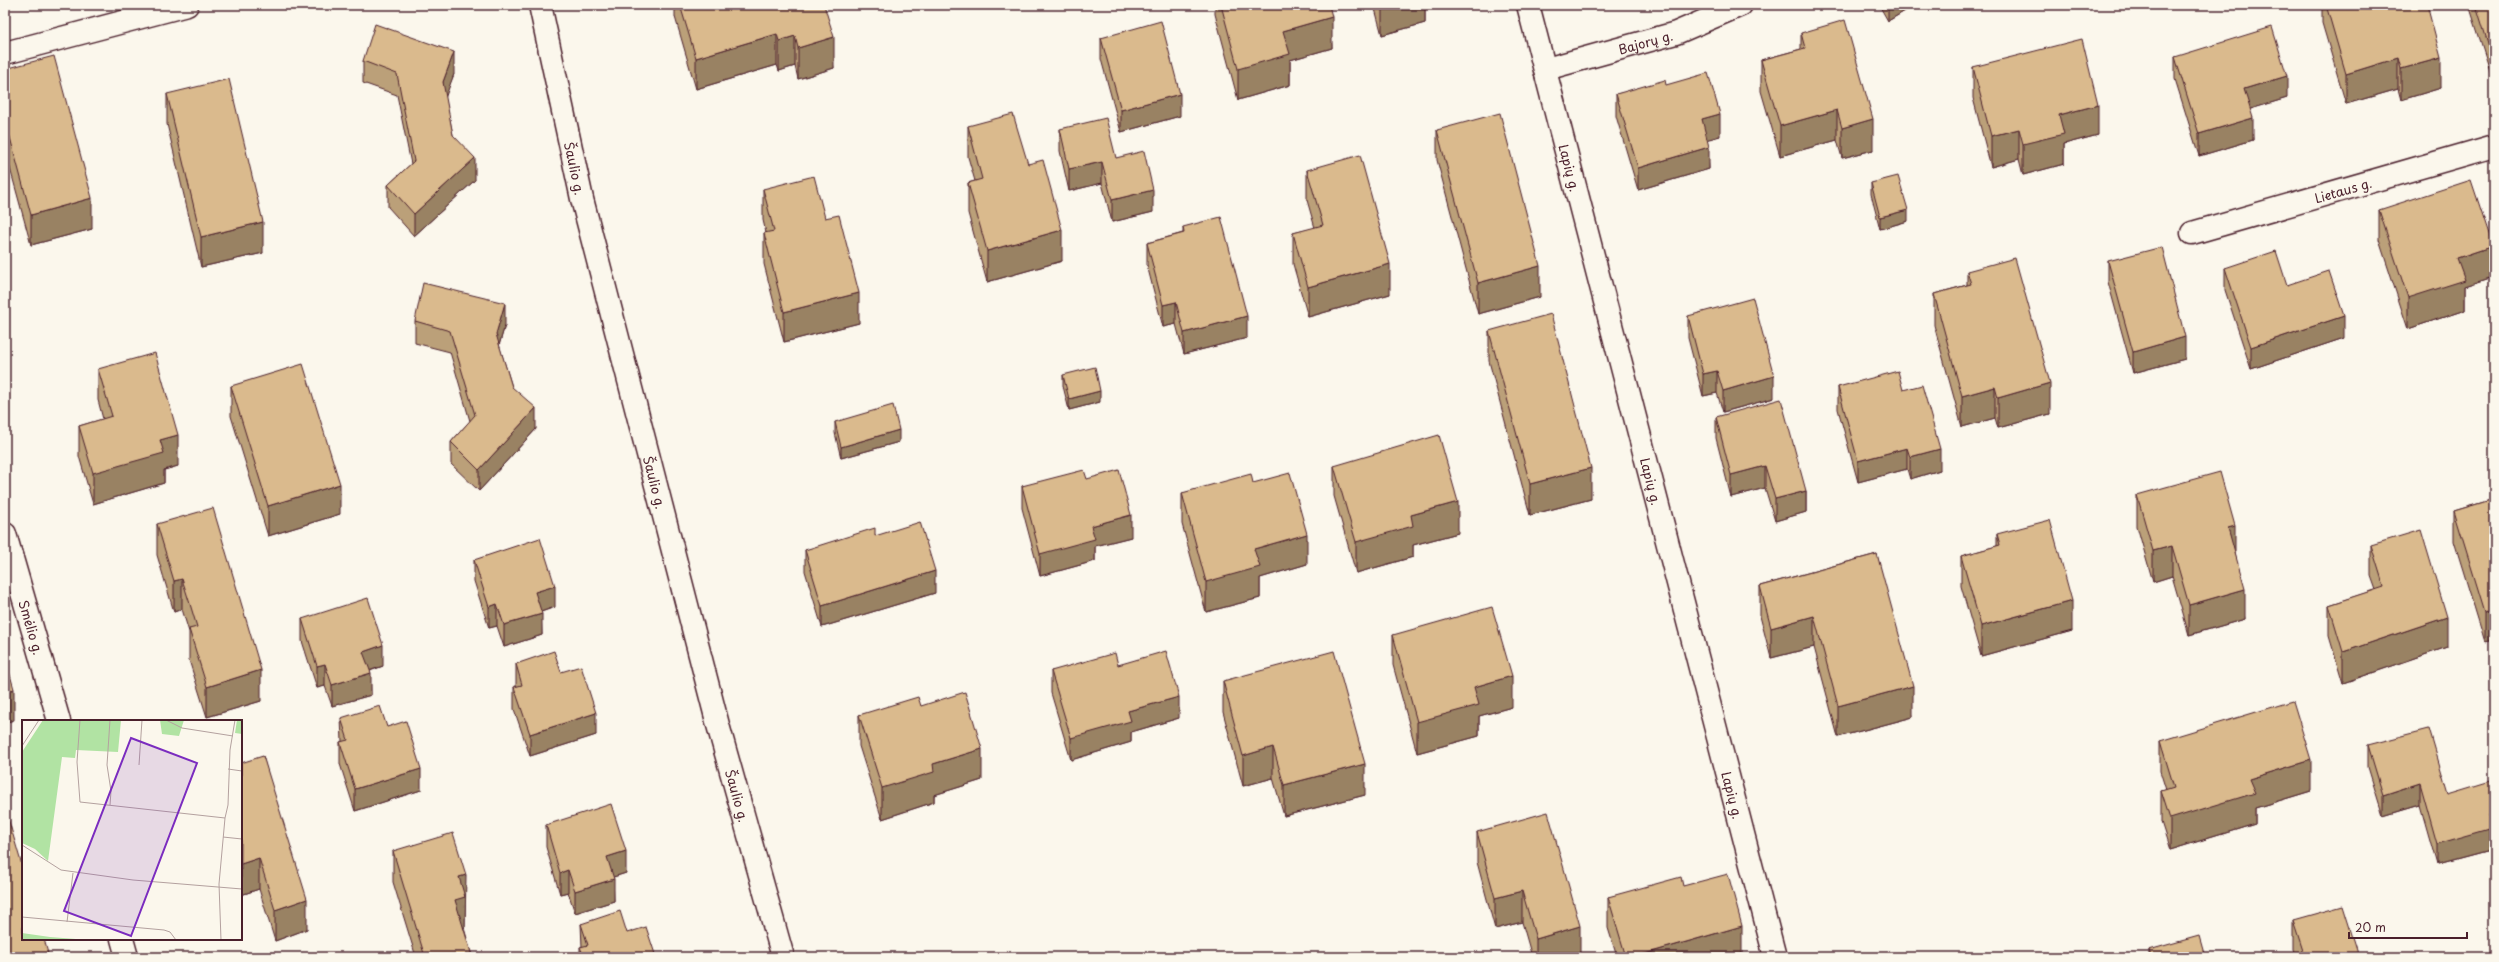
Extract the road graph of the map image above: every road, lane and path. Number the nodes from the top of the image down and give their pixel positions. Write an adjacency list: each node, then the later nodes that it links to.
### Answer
1 (187, 5): 5 (street)
2 (540, 5): 13 (street, Šaulio g.)
3 (1528, 5): 6 (street, Lapių g.)
4 (1741, 5): 6 (street, Bajorų g.)
5 (5, 53)
6 (1546, 68): 14 (street, Lapių g.)
7 (2494, 146): 8 (street, Lietaus g.)
8 (2192, 233)
9 (5, 534): 10 (street, Smėlio g.)
10 (59, 720)
11 (122, 940): 12 (street)
12 (127, 957)
13 (783, 957)
14 (1775, 957)

